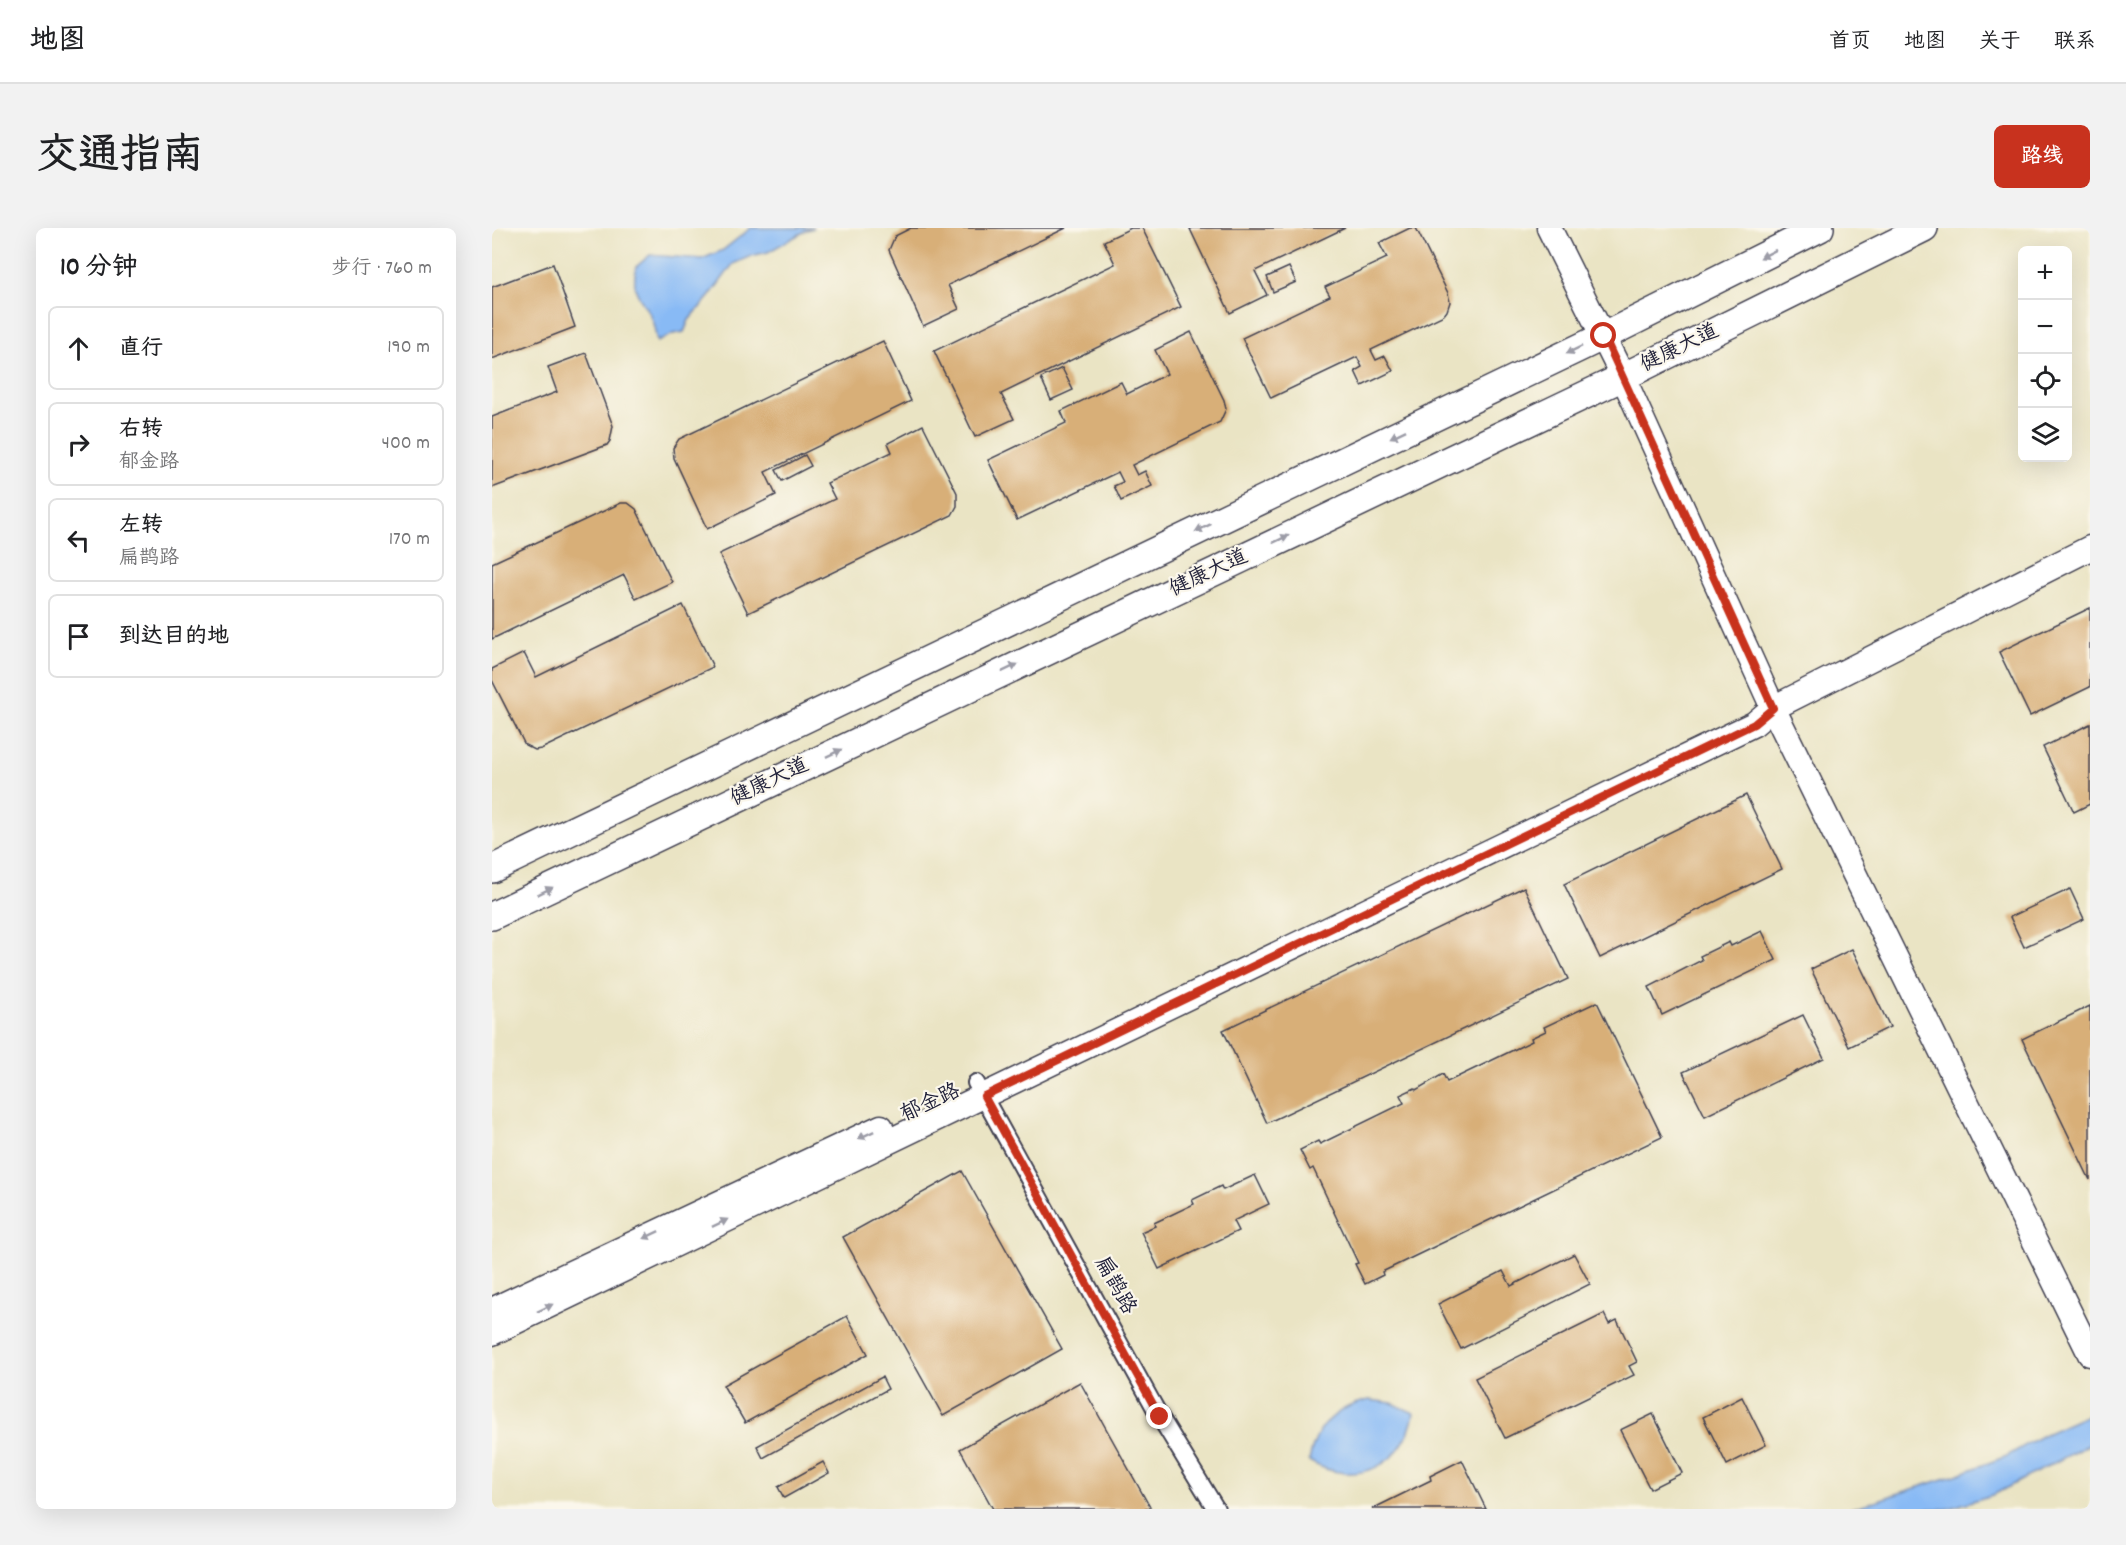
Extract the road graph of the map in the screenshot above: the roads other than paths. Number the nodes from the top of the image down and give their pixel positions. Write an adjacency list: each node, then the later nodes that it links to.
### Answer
1 (1549, 228): 4 (street)
2 (1820, 228): 4 (main road, 健康大道, one-way to 4)
3 (1924, 228): 5 (main road, 健康大道)
4 (1604, 336): 5 (street); 8 (main road, 健康大道, one-way to 8)
5 (1623, 377): 7 (street); 9 (main road, 健康大道, one-way to 5)
6 (2090, 548): 7 (street, 郁金路)
7 (1773, 708): 10 (street, 郁金路); 13 (street)
8 (492, 869)
9 (492, 916)
10 (980, 1089): 11 (street, 郁金路, one-way to 11); 12 (street, 郁金路, one-way to 10); 14 (street, 扁鹊路)
11 (492, 1310)
12 (492, 1333)
13 (2090, 1354)
14 (1216, 1509)

